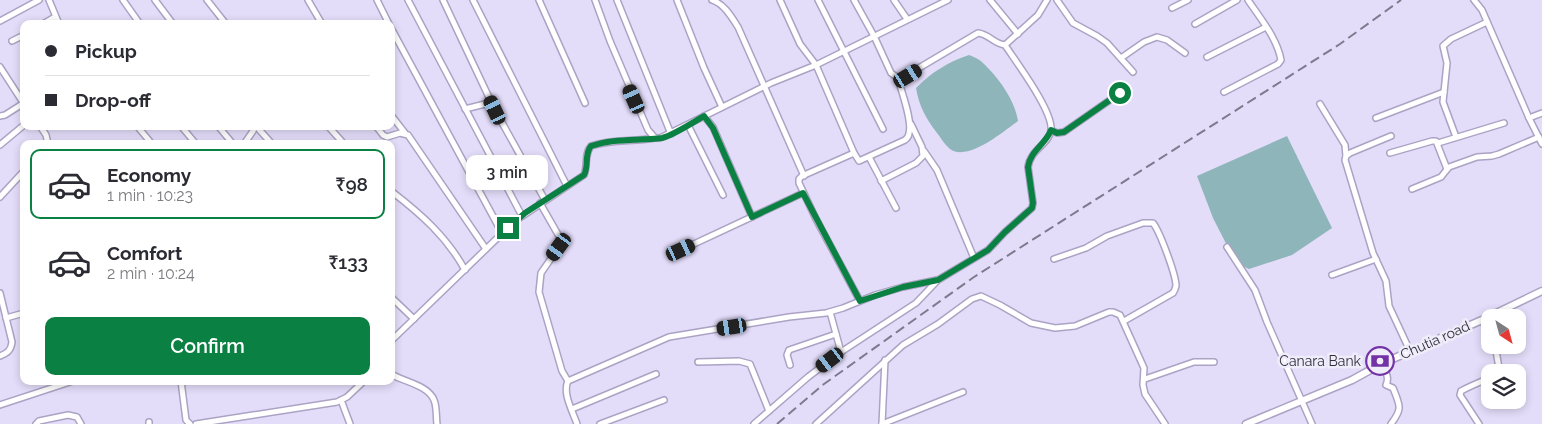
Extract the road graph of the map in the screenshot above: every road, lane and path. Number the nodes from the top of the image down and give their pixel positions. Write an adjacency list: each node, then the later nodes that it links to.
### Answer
1 (39, 0): 38 (street)
2 (49, 0): 29 (street)
3 (123, 0): 33 (street)
4 (155, 0): 34 (street)
5 (207, 0): 35 (street)
6 (308, 0): 36 (street)
7 (376, 0): 37 (street)
8 (408, 0): 65 (street)
9 (443, 0): 66 (street)
10 (474, 0): 108 (street)
11 (539, 0): 61 (street)
12 (594, 0): 89 (street)
13 (617, 0): 86 (street)
14 (677, 0): 64 (street)
15 (712, 0): 56 (street)
16 (780, 0): 52 (street)
17 (818, 0): 48 (street)
18 (854, 0): 44 (street)
19 (894, 0): 30 (street)
20 (948, 0): 30 (street)
21 (990, 0): 42 (street)
22 (1047, 0): 42 (street)
23 (1057, 0): 51 (street)
24 (1188, 0): 28 (street)
25 (1237, 0): 40 (street)
26 (1248, 0): 41 (street)
27 (1474, 0): 39 (street)
28 (1172, 8)
29 (56, 16): 31 (street); 32 (street)
30 (907, 19): 44 (street)
31 (50, 20)
32 (58, 20)
33 (137, 20)
34 (169, 20)
35 (223, 20)
36 (320, 20)
37 (387, 20)
38 (0, 21)
39 (1487, 22): 58 (street); 71 (street)
40 (1195, 24)
41 (1266, 27): 50 (street); 57 (street)
42 (1018, 34): 47 (street)
43 (395, 35): 118 (street)
44 (874, 36): 48 (street); 55 (street)
45 (20, 37): 46 (street)
46 (12, 41)
47 (1005, 45): 55 (street); 84 (street)
48 (844, 52): 52 (street); 77 (street)
49 (1185, 53): 51 (street)
50 (1207, 57)
51 (1121, 58): 54 (street)
52 (816, 65): 56 (street); 100 (street)
53 (0, 67): 60 (street)
54 (1134, 72)
55 (898, 78): 73 (street)
56 (763, 86): 64 (street); 106 (street)
57 (1224, 92)
58 (1444, 92): 70 (street); 90 (street)
59 (1120, 93): 84 (street)
60 (20, 97)
61 (584, 103)
62 (1320, 104): 102 (street)
63 (20, 106): 68 (street)
64 (722, 107): 69 (street)
65 (465, 109): 66 (street); 116 (street)
66 (495, 110): 114 (street)
67 (1542, 113): 71 (street)
68 (0, 116)
69 (704, 116): 75 (street); 117 (street)
70 (1376, 118)
71 (1529, 118): 87 (street)
72 (395, 121): 85 (street)
73 (909, 121): 99 (street); 103 (street)
74 (1504, 123): 90 (street)
75 (688, 125): 86 (street); 112 (street)
76 (20, 129): 98 (street)
77 (882, 129)
78 (140, 130): 91 (street)
79 (184, 130): 92 (street)
80 (221, 130): 93 (street)
81 (259, 130): 94 (street)
82 (332, 130): 95 (street)
83 (379, 130): 85 (street)
84 (1051, 130): 122 (street)
85 (404, 133): 120 (street)
86 (671, 134): 89 (street)
87 (1539, 134): 97 (street); 104 (street)
88 (1391, 136): 102 (street)
89 (655, 138): 108 (street)
90 (1456, 138): 96 (street)
91 (149, 140)
92 (193, 140)
93 (230, 140)
94 (268, 140)
95 (340, 140)
96 (1438, 143): 101 (street); 104 (street)
97 (1542, 144)
98 (0, 145)
99 (924, 151): 107 (street); 122 (street)
100 (854, 153): 103 (street); 106 (street)
101 (1390, 153)
102 (1346, 156): 124 (street)
103 (869, 157): 107 (street)
104 (1446, 169): 109 (street)
105 (20, 175): 113 (street)
106 (804, 176): 110 (street)
107 (880, 181): 115 (street)
108 (567, 186): 114 (street)
109 (1412, 189)
110 (803, 193): 117 (street); 131 (street)
111 (395, 194): 125 (street)
112 (723, 195)
113 (0, 197)
114 (543, 202): 116 (street); 152 (street)
115 (896, 208)
116 (522, 216): 118 (street)
117 (752, 217): 121 (street)
118 (502, 233): 120 (street)
119 (1227, 247): 160 (street)
120 (486, 250): 125 (street)
121 (681, 250)
122 (974, 258): 127 (street)
123 (1054, 259): 138 (street)
124 (1376, 259): 126 (street); 141 (street)
125 (465, 270): 136 (street)
126 (1332, 275)
127 (938, 280): 131 (street); 142 (street)
128 (1542, 291): 132 (street, Chutia road)
129 (0, 293): 135 (street)
130 (395, 301): 136 (street)
131 (860, 301): 133 (street)
132 (1505, 309)
133 (830, 312): 139 (street); 152 (street)
134 (20, 314): 135 (street)
135 (6, 318): 143 (street)
136 (414, 319): 140 (street)
137 (1481, 320): 141 (street, Chutia road)
138 (1124, 321): 144 (street); 151 (street)
139 (836, 334): 142 (street); 148 (street)
140 (395, 337)
141 (1410, 351): 147 (street, Chutia road)
142 (841, 352): 163 (street)
143 (0, 356)
144 (886, 360): 174 (street); 175 (street)
145 (698, 362): 163 (street)
146 (1214, 362): 151 (street)
147 (1381, 364): 160 (street, Chutia road); 179 (street)
148 (790, 365)
149 (656, 374): 162 (street)
150 (395, 377): 170 (street)
151 (1145, 380): 176 (street)
152 (568, 381): 162 (street)
153 (1481, 382): 180 (street)
154 (61, 385): 161 (street)
155 (182, 385): 167 (street)
156 (360, 385): 158 (street)
157 (963, 392): 175 (street)
158 (341, 400): 164 (street); 168 (street)
159 (664, 400): 172 (street)
160 (1300, 400): 177 (street, Chutia road); 178 (street)
161 (0, 405)
162 (572, 409): 171 (street)
163 (770, 411): 173 (street)
164 (350, 423): 169 (street)
165 (36, 424): 166 (street)
166 (81, 424)
167 (190, 424)
168 (196, 424)
169 (343, 424)
170 (438, 424)
171 (577, 424)
172 (600, 424)
173 (754, 424)
174 (816, 424)
175 (882, 424)
176 (1165, 424)
177 (1246, 424)
178 (1312, 424)
179 (1392, 424)
180 (1479, 424)

